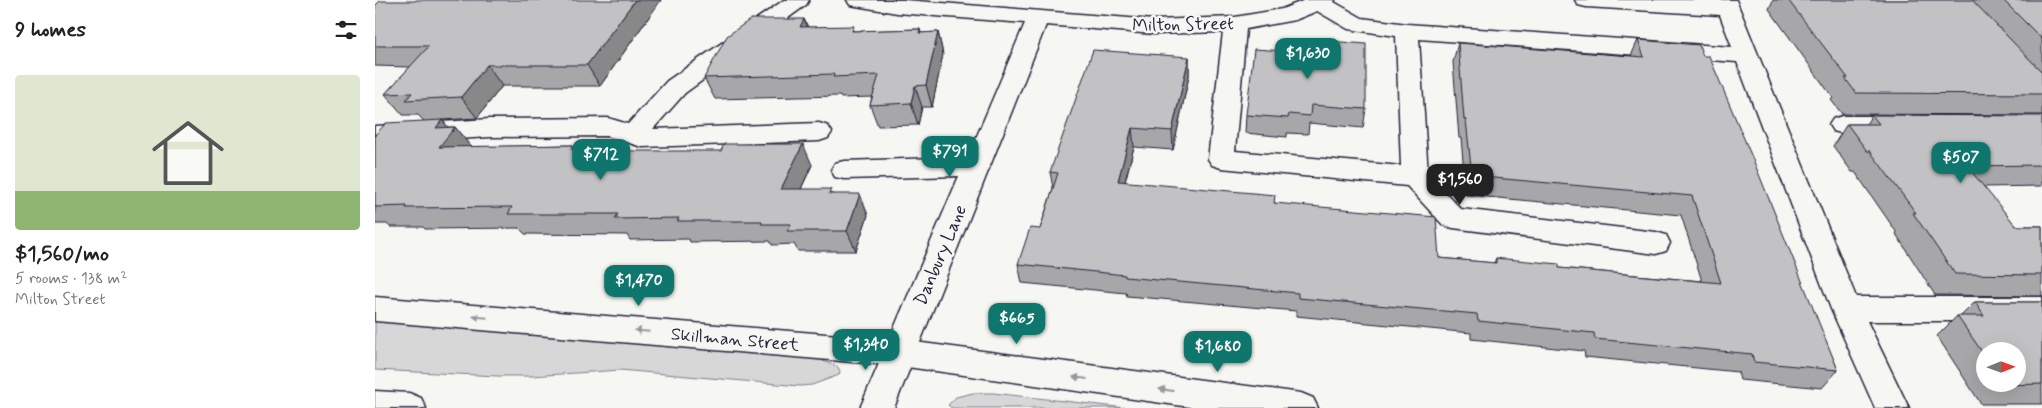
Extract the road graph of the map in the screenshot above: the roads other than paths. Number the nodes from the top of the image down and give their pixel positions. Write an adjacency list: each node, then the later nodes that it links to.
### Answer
1 (798, 0): 14 (street)
2 (858, 0): 6 (street, Milton Street)
3 (1585, 0): 5 (street)
4 (1322, 1): 7 (street, Milton Street); 8 (street)
5 (1727, 4): 9 (street)
6 (1038, 18): 7 (street, Milton Street); 15 (street, Danbury Lane)
7 (1235, 24): 17 (street)
8 (1407, 31): 9 (street); 17 (street)
9 (1745, 55): 19 (street)
10 (1842, 125): 11 (street)
11 (1909, 125)
12 (819, 132): 14 (street)
13 (375, 135): 14 (street)
14 (633, 135)
15 (977, 166): 16 (street); 22 (street, Danbury Lane)
16 (844, 170)
17 (1415, 177): 18 (street)
18 (1657, 243)
19 (1846, 309): 20 (street); 27 (street)
20 (2042, 309)
21 (375, 310): 22 (street, Skillman Street, one-way to 21)
22 (900, 353): 25 (street, Danbury Lane); 26 (street, Skillman Street, one-way to 22)
23 (375, 406): 24 (street)
24 (409, 408)
25 (877, 408)
26 (1301, 408)
27 (1892, 408)

